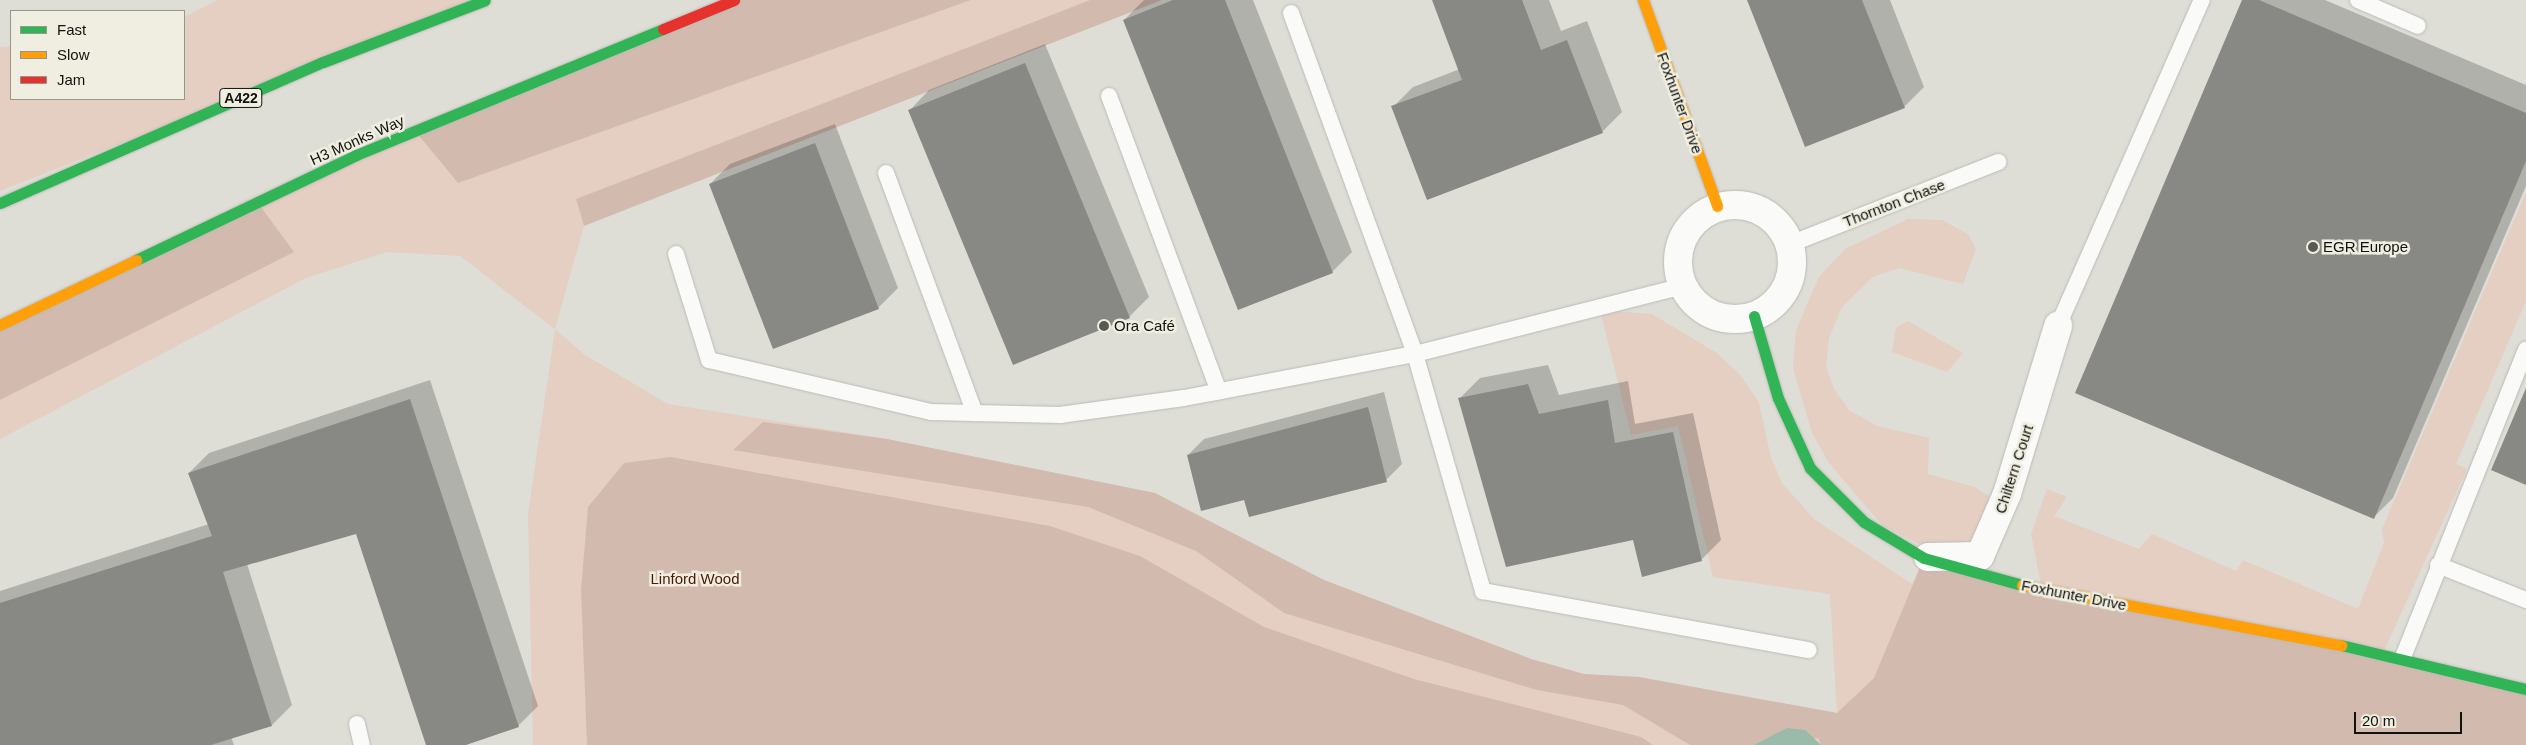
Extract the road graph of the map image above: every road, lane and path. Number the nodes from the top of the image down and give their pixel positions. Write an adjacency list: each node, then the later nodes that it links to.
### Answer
1 (485, 0): 11 (main road, A422)
2 (734, 0): 17 (main road, H3 Monks Way)
3 (1644, 0): 12 (main road, Foxhunter Drive)
4 (2202, 0): 18 (lane)
5 (2358, 0): 7 (lane)
6 (1291, 13): 20 (lane)
7 (2418, 26)
8 (1109, 96): 21 (lane)
9 (1998, 162): 13 (lane, Thornton Chase)
10 (886, 173): 22 (lane)
11 (0, 203)
12 (1716, 206): 13 (street); 15 (street)
13 (1790, 244): 16 (street)
14 (676, 254): 22 (lane)
15 (1684, 286): 16 (street); 20 (lane)
16 (1754, 316): 23 (main road, Foxhunter Drive)
17 (0, 325)
18 (2058, 326): 23 (street, Chiltern Court)
19 (2526, 350): 24 (lane)
20 (1415, 354): 21 (lane); 26 (lane)
21 (1219, 391): 22 (lane)
22 (974, 413)
23 (1924, 558): 27 (main road, Foxhunter Drive)
24 (2438, 565): 25 (lane); 27 (lane)
25 (2526, 600)
26 (1809, 650)
27 (2403, 657): 28 (main road, Foxhunter Drive)
28 (2526, 689)
29 (357, 724): 30 (lane)
30 (362, 745)

